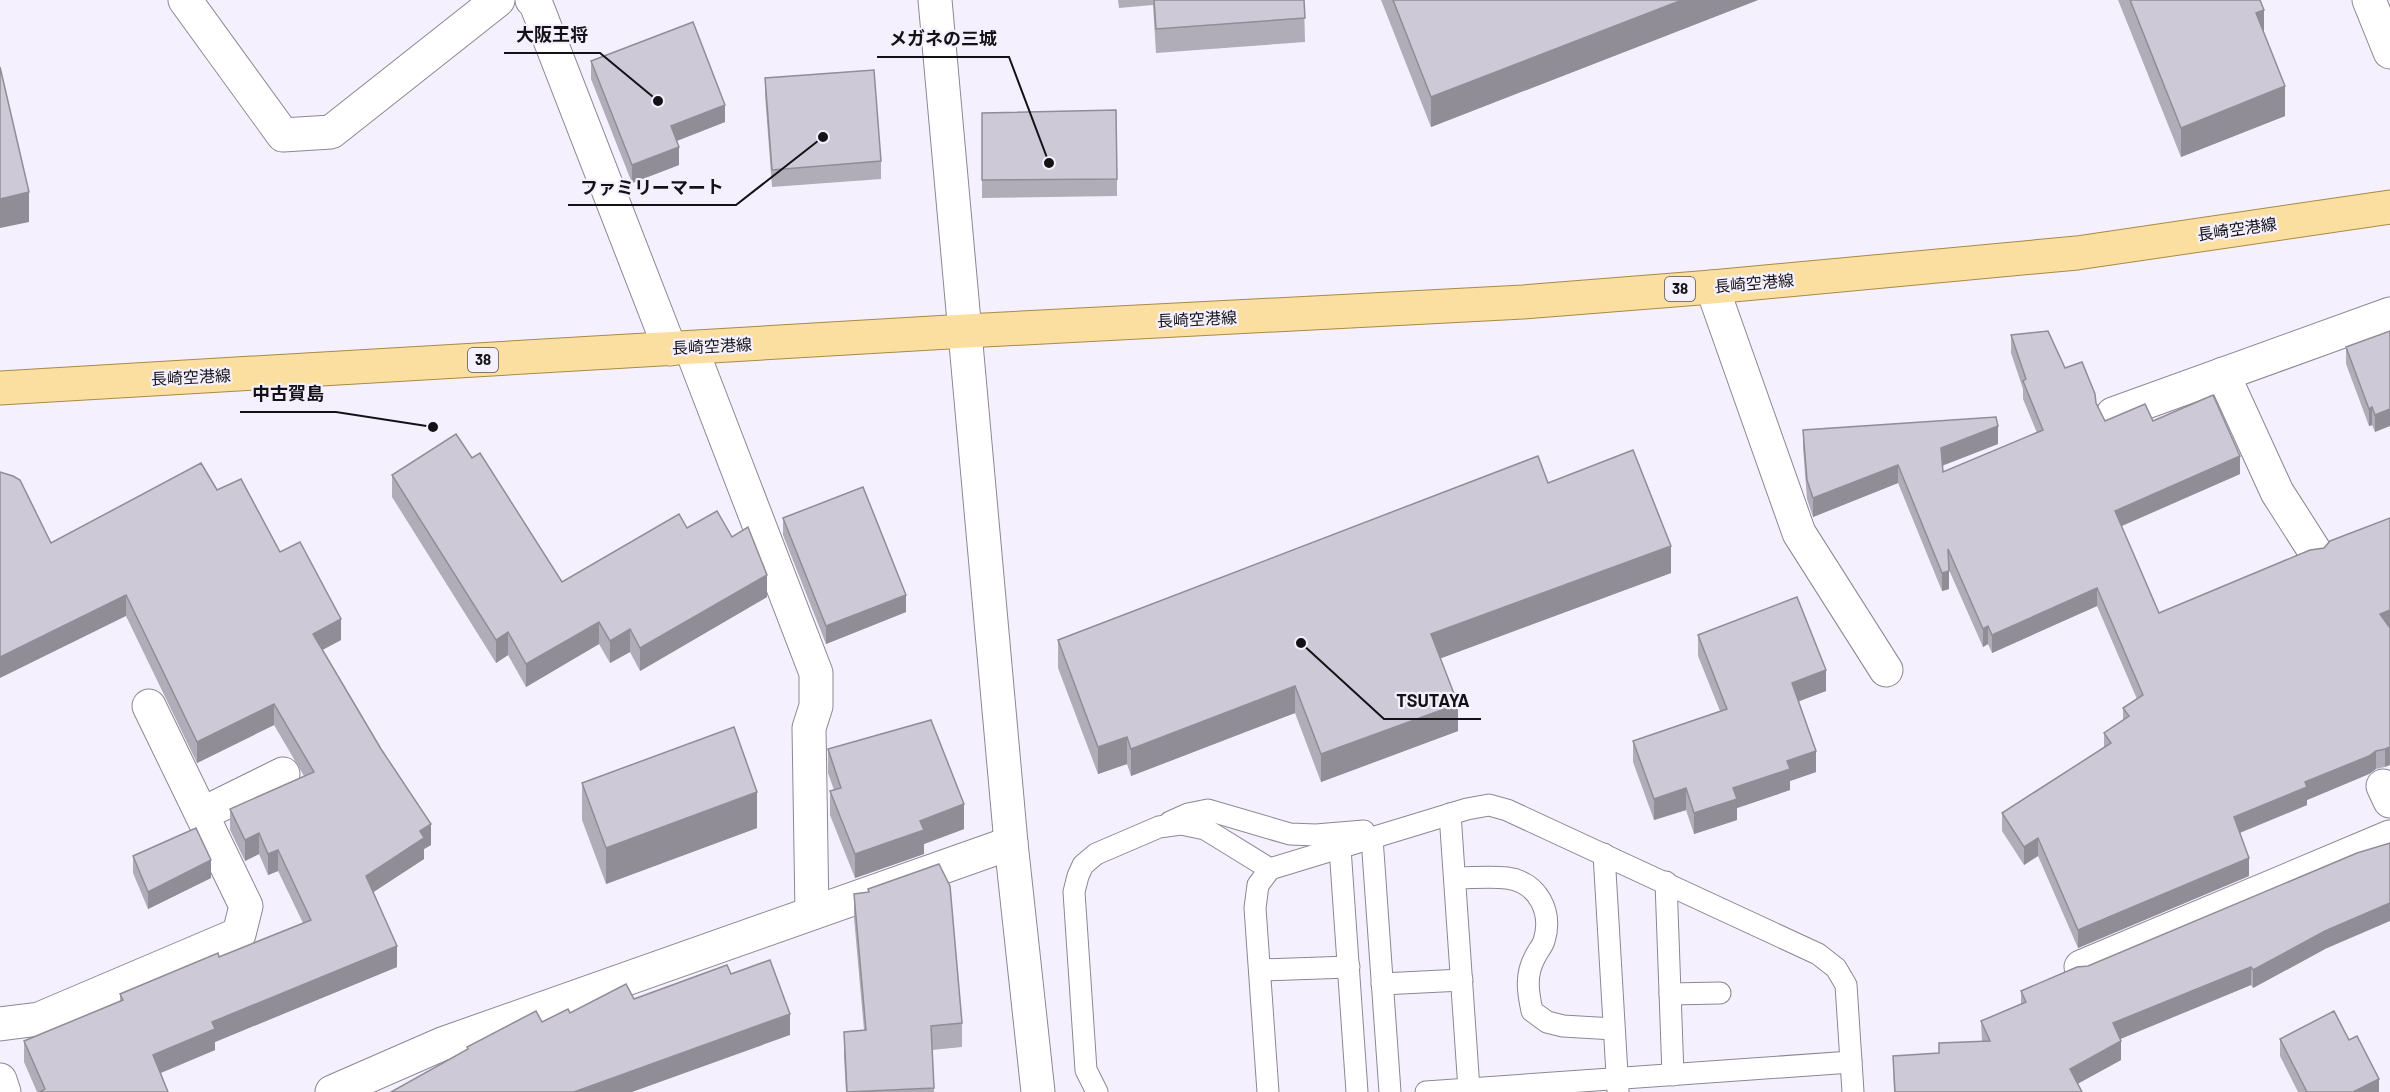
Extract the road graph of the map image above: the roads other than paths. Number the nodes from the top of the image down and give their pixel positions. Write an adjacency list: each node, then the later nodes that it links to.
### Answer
1 (185, 0): 2 (street)
2 (498, 0)
3 (532, 0): 11 (street)
4 (934, 0): 10 (street)
5 (2370, 0): 6 (street)
6 (2390, 52)
7 (2390, 207): 8 (main road, 長崎空港線 / 38)
8 (1712, 287): 10 (main road, 長崎空港線 / 38); 16 (street)
9 (2390, 314): 12 (street)
10 (966, 331): 11 (main road, 長崎空港線 / 38); 25 (street)
11 (680, 348): 13 (main road, 長崎空港線 / 38); 31 (street)
12 (2223, 374): 14 (street); 15 (street)
13 (0, 388)
14 (2113, 414)
15 (2313, 550)
16 (1886, 670)
17 (149, 706): 19 (street)
18 (283, 774): 19 (street)
19 (201, 814): 39 (street)
20 (1450, 814): 22 (lane); 27 (lane); 29 (lane)
21 (1159, 827): 22 (lane); 28 (lane); 49 (lane)
22 (1404, 828): 24 (lane)
23 (2390, 837): 33 (street)
24 (1372, 838): 26 (lane); 36 (lane)
25 (1011, 843): 31 (street); 48 (street)
26 (1340, 848): 28 (lane); 32 (lane)
27 (1604, 854): 30 (lane); 40 (lane)
28 (1270, 869): 34 (lane)
29 (1455, 878): 35 (lane); 40 (lane)
30 (1666, 882): 38 (lane); 41 (lane)
31 (812, 913): 47 (street)
32 (1349, 967): 34 (lane); 51 (lane)
33 (2081, 967)
34 (1260, 970): 50 (lane)
35 (1462, 980): 36 (lane); 45 (lane)
36 (1382, 984): 52 (lane)
37 (1720, 993): 38 (lane)
38 (1670, 994): 42 (lane)
39 (0, 1024)
40 (1614, 1029): 44 (lane)
41 (1851, 1062): 42 (lane); 54 (lane)
42 (1673, 1075): 44 (lane)
43 (0, 1080): 46 (street)
44 (1617, 1085): 45 (lane)
45 (1469, 1089): 53 (lane)
46 (4, 1092)
47 (332, 1092)
48 (1038, 1092)
49 (1097, 1092)
50 (1269, 1092)
51 (1358, 1092)
52 (1390, 1092)
53 (1426, 1092)
54 (1853, 1092)

